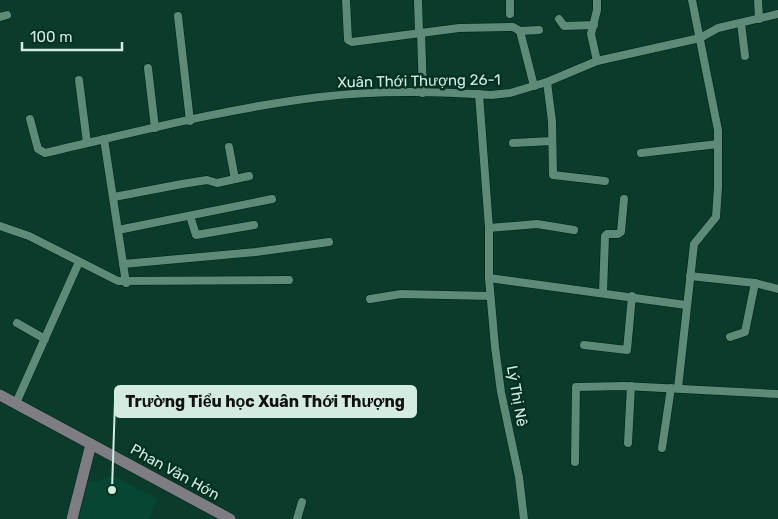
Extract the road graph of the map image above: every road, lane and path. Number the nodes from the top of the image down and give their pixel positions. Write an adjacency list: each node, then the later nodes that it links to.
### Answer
1 (346, 0): 16 (street)
2 (510, 0): 7 (street)
3 (597, 0): 13 (street)
4 (692, 0): 17 (street)
5 (758, 0): 11 (street)
6 (418, 1): 16 (street)
7 (510, 14)
8 (778, 14): 11 (street, Xuân Thới Thượng 26-1)
9 (178, 16): 27 (street)
10 (559, 19): 13 (street)
11 (759, 19): 12 (street, Xuân Thới Thượng 26-1)
12 (741, 23): 17 (street, Xuân Thới Thượng 26-1); 18 (street)
13 (594, 25): 19 (street)
14 (539, 30): 15 (street)
15 (520, 31): 16 (street); 23 (street)
16 (420, 32): 24 (street)
17 (700, 38): 19 (street, Xuân Thới Thượng 26-1); 33 (street)
18 (745, 56)
19 (597, 61): 22 (street, Xuân Thới Thượng 26-1)
20 (148, 68): 28 (street)
21 (79, 80): 31 (street)
22 (547, 82): 23 (street, Xuân Thới Thượng 26-1); 30 (street)
23 (534, 86): 25 (street, Xuân Thới Thượng 26-1)
24 (423, 93): 25 (street, Xuân Thới Thượng 26-1); 27 (street, Xuân Thới Thượng 26-1)
25 (479, 94): 45 (street, Lý Thị Nê)
26 (30, 119): 31 (street, Xuân Thới Thượng 26-1)
27 (190, 121): 28 (street, Xuân Thới Thượng 26-1)
28 (154, 128): 29 (street, Xuân Thới Thượng 26-1)
29 (104, 139): 31 (street, Xuân Thới Thượng 26-1); 39 (street)
30 (552, 141): 32 (street); 38 (street)
31 (87, 143)
32 (513, 143)
33 (718, 144): 35 (street); 51 (street)
34 (229, 147): 37 (street)
35 (641, 153)
36 (249, 176): 37 (street)
37 (235, 179): 39 (street)
38 (605, 181)
39 (114, 198): 46 (street)
40 (272, 199): 42 (street)
41 (624, 199): 57 (street)
42 (190, 216): 43 (street); 46 (street)
43 (254, 225)
44 (0, 226): 49 (street)
45 (489, 228): 47 (street); 52 (street, Lý Thị Nê)
46 (118, 230): 50 (street)
47 (574, 230)
48 (329, 242): 50 (street)
49 (79, 262): 54 (street); 64 (street)
50 (123, 264): 54 (street)
51 (690, 276): 55 (street); 61 (street)
52 (489, 278): 57 (street); 58 (street, Lý Thị Nê)
53 (289, 280): 54 (street)
54 (126, 282)
55 (755, 283): 56 (street); 63 (street)
56 (778, 288)
57 (603, 293): 59 (street)
58 (490, 296): 60 (street); 79 (street, Lý Thị Nê)
59 (632, 296): 61 (street); 65 (street)
60 (370, 299)
61 (686, 305): 67 (street)
62 (17, 323): 64 (street)
63 (730, 337)
64 (45, 339): 70 (street)
65 (584, 345)
66 (632, 386): 67 (street); 71 (street); 74 (street)
67 (675, 388): 68 (street); 73 (street)
68 (778, 394)
69 (0, 395): 70 (main road, Phan Văn Hớn)
70 (16, 403): 72 (main road, Phan Văn Hớn)
71 (628, 443)
72 (90, 444): 76 (main road); 77 (main road, Phan Văn Hớn)
73 (662, 448)
74 (575, 462)
75 (302, 502): 78 (street)
76 (72, 519)
77 (230, 519)
78 (296, 519)
79 (524, 519)

